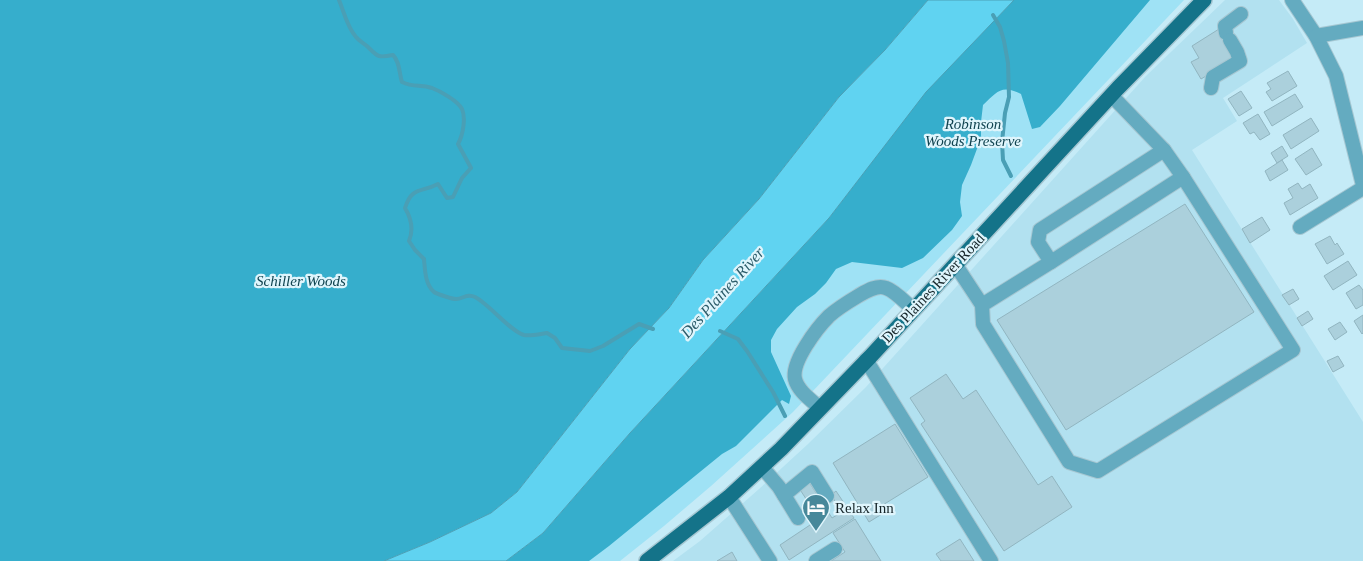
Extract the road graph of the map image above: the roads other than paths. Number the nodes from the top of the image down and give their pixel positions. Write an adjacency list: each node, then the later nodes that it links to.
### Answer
1 (1204, 0): 7 (main road, Des Plaines River Road)
2 (1292, 0): 5 (street)
3 (1241, 14): 6 (street)
4 (1363, 28): 5 (street)
5 (1316, 36): 10 (street)
6 (1212, 88)
7 (1111, 96): 8 (street); 13 (main road, Des Plaines River Road)
8 (1164, 150): 9 (street); 12 (street)
9 (1183, 177): 12 (street); 14 (street)
10 (1363, 186): 11 (street)
11 (1300, 227)
12 (1051, 262): 14 (street)
13 (955, 264): 14 (street); 15 (main road, Des Plaines River Road)
14 (982, 305)
15 (913, 309): 16 (main road, Des Plaines River Road); 17 (street)
16 (866, 360): 17 (main road, Des Plaines River Road); 27 (street)
17 (820, 408): 18 (main road, Des Plaines River Road)
18 (762, 467): 19 (street); 21 (main road, Des Plaines River Road)
19 (784, 495): 20 (street); 22 (street)
20 (827, 496)
21 (730, 497): 24 (main road, Des Plaines River Road); 25 (street)
22 (798, 518)
23 (835, 549): 26 (street)
24 (647, 561)
25 (770, 561)
26 (816, 561)
27 (991, 561)

